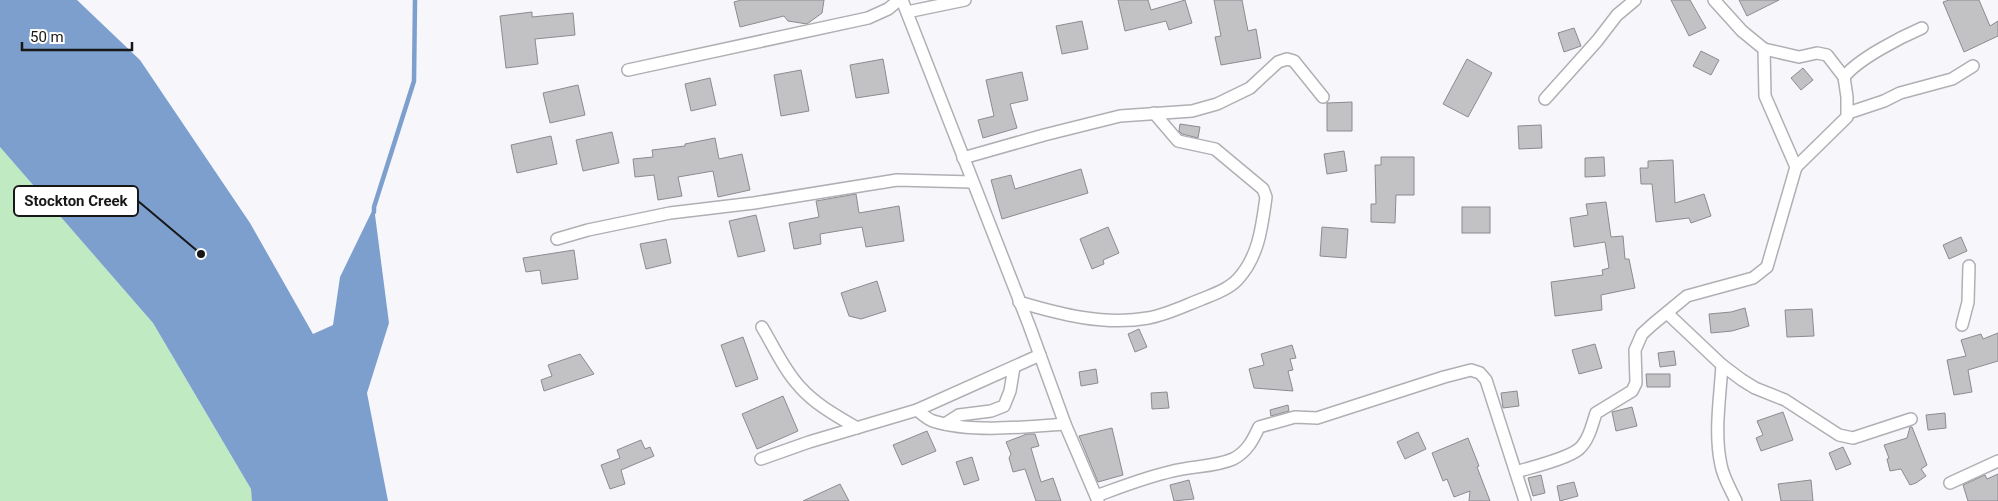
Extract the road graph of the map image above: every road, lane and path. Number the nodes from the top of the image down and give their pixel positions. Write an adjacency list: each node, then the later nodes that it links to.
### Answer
1 (901, 0): 5 (street); 9 (street)
2 (965, 0): 5 (street)
3 (1635, 0): 12 (street)
4 (1714, 0): 7 (street)
5 (907, 12): 15 (street)
6 (1922, 28): 10 (street)
7 (1764, 49): 10 (street); 16 (street)
8 (1973, 66): 13 (street)
9 (628, 70)
10 (1844, 77): 13 (street)
11 (1323, 97): 14 (street)
12 (1545, 99)
13 (1848, 113): 16 (street)
14 (1154, 114): 15 (street); 20 (street)
15 (963, 158): 17 (street)
16 (1796, 168): 21 (street)
17 (972, 182): 18 (street); 20 (street)
18 (557, 238)
19 (1969, 266): 22 (street)
20 (1019, 302): 24 (street)
21 (1667, 313): 25 (street); 34 (street)
22 (1962, 325)
23 (762, 327): 31 (street)
24 (1040, 355): 26 (street); 30 (street)
25 (1722, 365): 28 (street); 38 (street)
26 (1014, 367): 27 (street); 29 (street)
27 (917, 410): 29 (street); 31 (street)
28 (1911, 419)
29 (945, 424): 30 (street)
30 (1064, 424): 36 (street)
31 (857, 428): 32 (street)
32 (761, 459)
33 (1998, 461): 35 (street)
34 (1516, 472): 36 (street); 37 (street)
35 (1950, 483)
36 (1097, 498)
37 (1525, 501)
38 (1736, 501)

